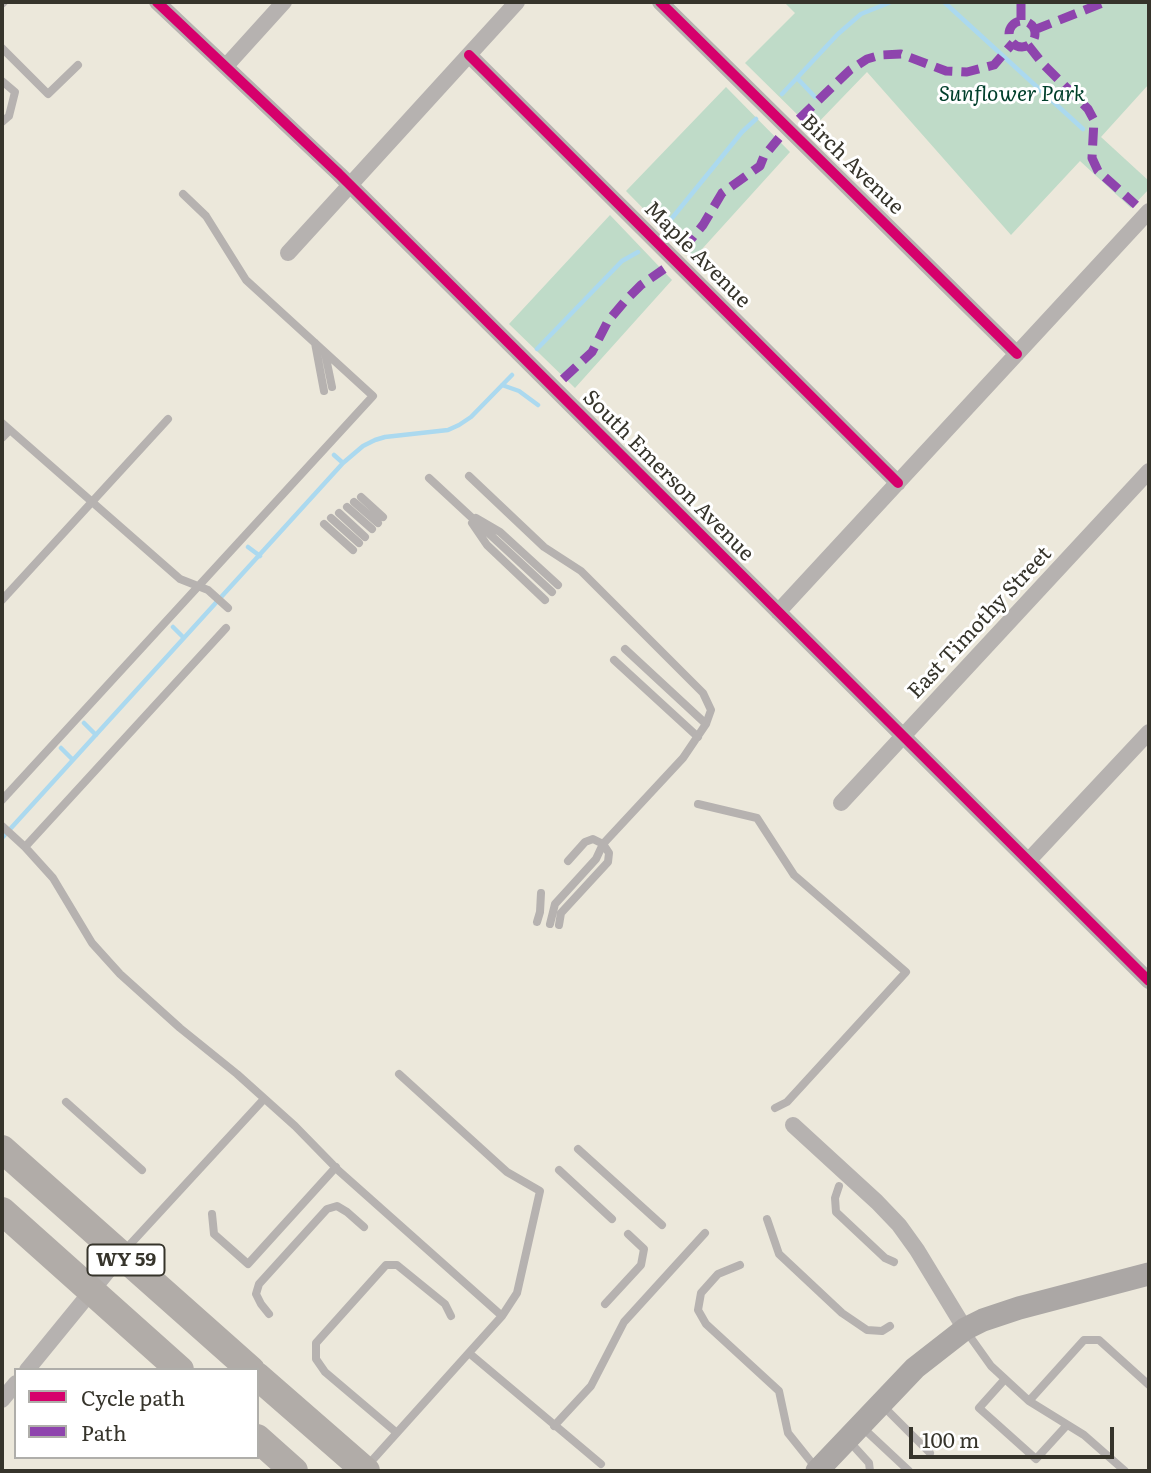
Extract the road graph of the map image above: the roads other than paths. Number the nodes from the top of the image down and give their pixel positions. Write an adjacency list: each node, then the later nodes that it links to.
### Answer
1 (157, 2): 8 (street, South Emerson Avenue)
2 (284, 2): 8 (street)
3 (517, 2): 6 (street)
4 (660, 2): 17 (street, Birch Avenue)
5 (2, 48): 7 (lane)
6 (469, 55): 11 (street); 25 (street, Maple Avenue)
7 (78, 65)
8 (226, 66): 11 (street, South Emerson Avenue)
9 (2, 81): 10 (lane)
10 (2, 122)
11 (351, 185): 14 (street); 35 (street, South Emerson Avenue)
12 (183, 194): 15 (lane)
13 (1149, 211): 17 (street)
14 (288, 253)
15 (316, 343): 16 (lane); 16 (lane)
16 (325, 352): 30 (lane)
17 (1017, 354): 25 (street)
18 (168, 419): 26 (lane)
19 (2, 423): 20 (lane)
20 (10, 430): 21 (lane); 26 (lane)
21 (2, 438)
22 (1149, 471): 42 (street, East Timothy Street)
23 (469, 476): 39 (lane)
24 (429, 478): 27 (lane)
25 (898, 484): 35 (street)
26 (91, 502): 30 (lane); 32 (lane)
27 (462, 509): 31 (lane); 33 (lane)
28 (378, 523): 28 (lane)
29 (359, 543): 29 (lane)
30 (204, 588): 34 (lane); 43 (lane)
31 (555, 589)
32 (2, 600)
33 (545, 600)
34 (228, 608)
35 (778, 612): 42 (street, South Emerson Avenue)
36 (226, 628): 47 (lane)
37 (625, 649): 39 (lane)
38 (614, 660): 41 (lane)
39 (706, 724): 41 (lane)
40 (1149, 732): 49 (street)
41 (698, 737): 48 (lane)
42 (903, 737): 44 (street, East Timothy Street); 49 (street, South Emerson Avenue)
43 (2, 800)
44 (841, 803)
45 (698, 804): 58 (lane)
46 (2, 826): 47 (lane)
47 (22, 844): 56 (lane)
48 (604, 844): 50 (lane); 53 (lane)
49 (1029, 860): 54 (street, South Emerson Avenue)
50 (568, 861)
51 (541, 893): 52 (lane)
52 (537, 922)
53 (555, 924)
54 (1149, 981)
55 (399, 1073): 82 (lane)
56 (264, 1099): 62 (lane); 74 (lane)
57 (66, 1102): 63 (lane)
58 (775, 1108)
59 (793, 1125): 84 (street)
60 (2, 1149): 74 (highway, WY 59)
61 (578, 1149): 70 (lane)
62 (336, 1167): 67 (lane); 82 (lane)
63 (142, 1170)
64 (559, 1170): 68 (lane)
65 (839, 1186): 75 (lane)
66 (2, 1211): 78 (highway, WY 59)
67 (212, 1214)
68 (612, 1219)
69 (767, 1219): 83 (lane)
70 (663, 1225)
71 (364, 1227): 80 (lane)
72 (705, 1233): 97 (lane)
73 (628, 1234): 79 (lane)
74 (121, 1255): 78 (street); 88 (highway, WY 59)
75 (894, 1262)
76 (740, 1265): 105 (lane)
77 (1149, 1274): 84 (main road)
78 (91, 1290): 86 (street); 87 (highway, WY 59)
79 (605, 1304)
80 (269, 1314)
81 (451, 1315): 99 (lane)
82 (502, 1316): 85 (lane)
83 (890, 1326)
84 (965, 1329): 90 (lane); 95 (main road)
85 (469, 1353): 97 (lane); 99 (lane)
86 (29, 1368)
87 (178, 1368)
88 (249, 1368)
89 (259, 1378): 104 (highway)
90 (1005, 1379): 94 (lane); 96 (lane)
91 (14, 1385): 93 (street)
92 (1149, 1385): 94 (lane)
93 (2, 1400)
94 (1029, 1401): 96 (lane)
95 (880, 1402): 98 (main road); 101 (lane)
96 (1067, 1424): 108 (lane)
97 (554, 1426): 102 (lane)
98 (853, 1432): 105 (main road); 106 (lane); 107 (lane)
99 (397, 1433): 104 (lane)
100 (259, 1440): 103 (highway)
101 (930, 1453)
102 (601, 1464)
103 (293, 1471)
104 (365, 1471)
105 (817, 1471)
106 (870, 1471)
107 (909, 1471)
108 (1125, 1471)

